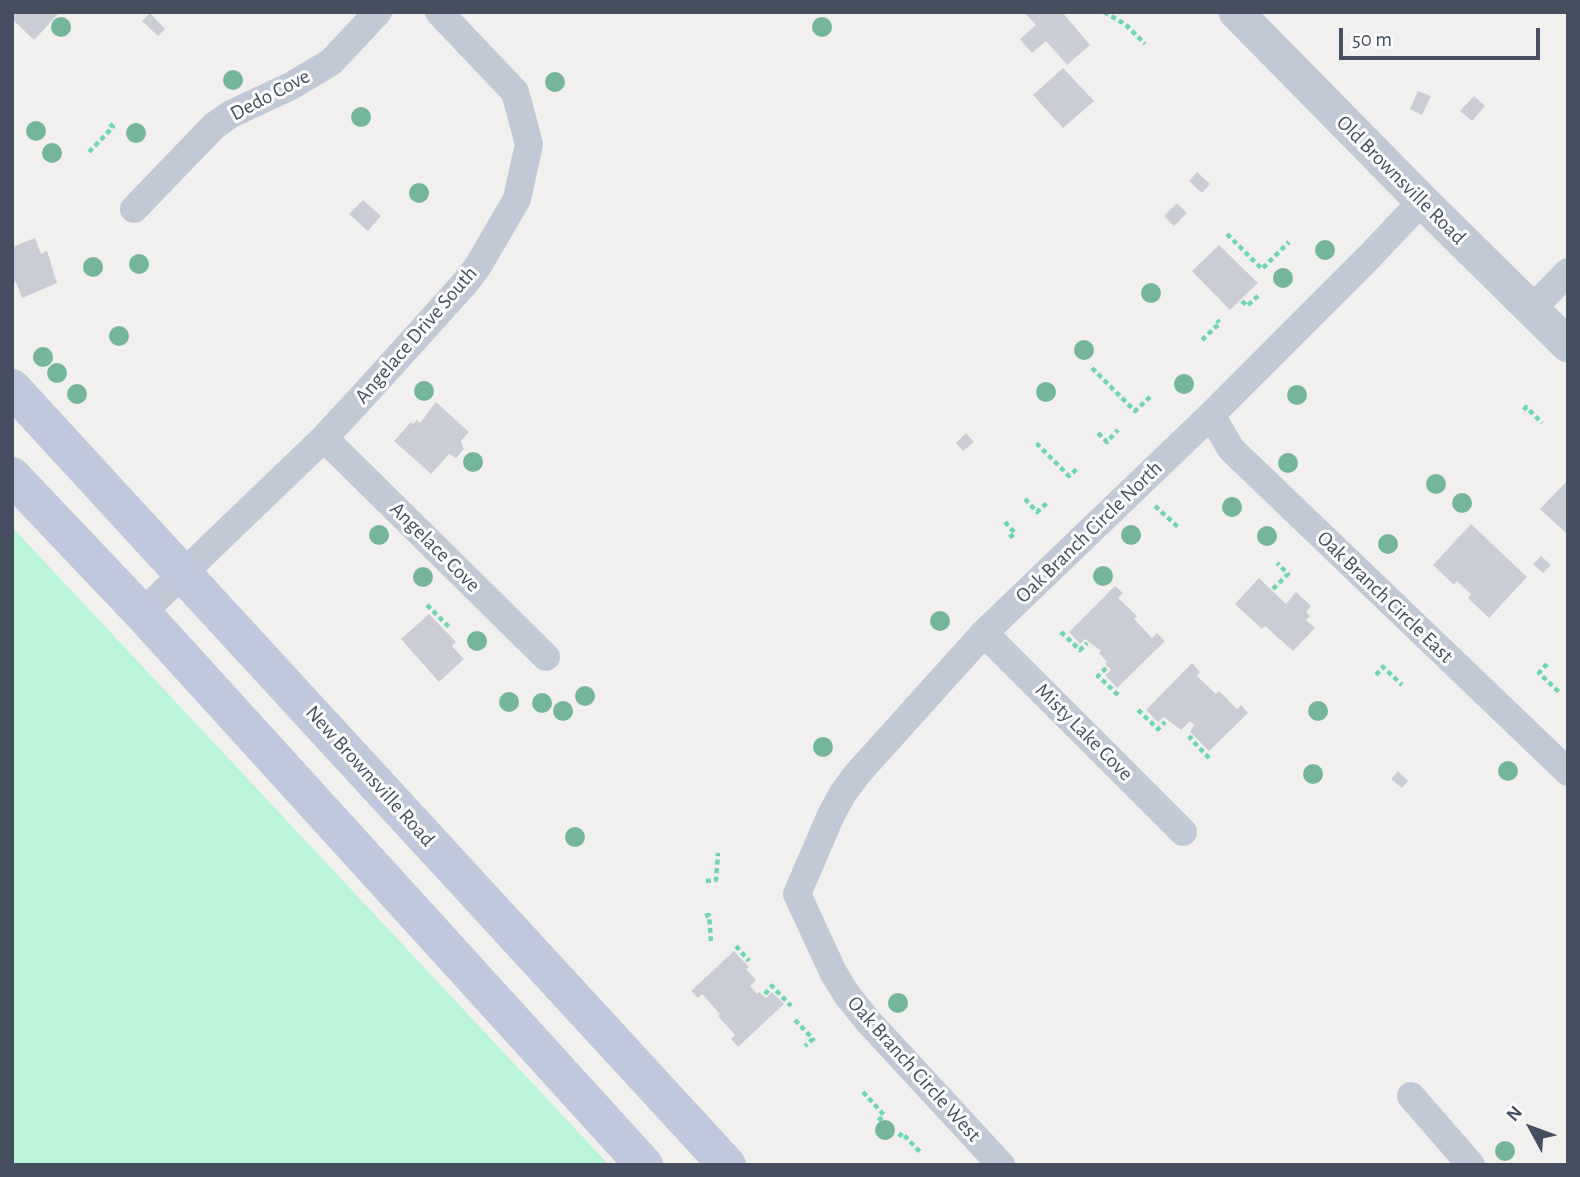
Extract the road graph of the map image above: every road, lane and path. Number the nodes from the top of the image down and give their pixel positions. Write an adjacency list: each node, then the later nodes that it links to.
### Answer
1 (378, 12): 9 (street, Dedo Cove)
2 (439, 12): 27 (street, Angelace Drive South)
3 (1104, 12): 5 (path)
4 (1236, 12): 8 (street, Old Brownsville Road)
5 (1145, 44)
6 (108, 122): 7 (path)
7 (89, 152)
8 (1422, 201): 15 (street, Old Brownsville Road); 23 (street, Oak Branch Circle North)
9 (134, 209)
10 (1227, 234): 11 (path)
11 (1289, 242)
12 (1568, 272): 15 (street)
13 (1259, 295): 14 (path)
14 (1242, 301)
15 (1531, 310): 18 (street, Old Brownsville Road)
16 (1217, 320): 17 (path)
17 (1202, 340)
18 (1568, 345)
19 (1092, 368): 21 (path)
20 (12, 388): 38 (main road, New Brownsville Road)
21 (1151, 396)
22 (1524, 410): 24 (path)
23 (1211, 415): 44 (street, Oak Branch Circle North); 57 (street, Oak Branch Circle East)
24 (1542, 424)
25 (1118, 430): 26 (path)
26 (1098, 433)
27 (324, 438): 38 (street, Angelace Drive South); 46 (street, Angelace Cove)
28 (1039, 443): 29 (path)
29 (1079, 467)
30 (12, 476): 41 (main road)
31 (1025, 499): 32 (path)
32 (1049, 501)
33 (1152, 504): 35 (path)
34 (1005, 523): 36 (path)
35 (1178, 527)
36 (1009, 538)
37 (1277, 563): 39 (path)
38 (184, 573): 41 (street, Angelace Drive South); 76 (main road, New Brownsville Road)
39 (1273, 589)
40 (427, 605): 42 (path)
41 (142, 613): 75 (main road)
42 (450, 628)
43 (1061, 632): 45 (path)
44 (984, 633): 58 (street, Misty Lake Cove); 61 (street, Oak Branch Circle North)
45 (1087, 643)
46 (546, 657)
47 (1547, 664): 51 (path)
48 (1106, 668): 52 (path)
49 (1376, 675): 50 (path)
50 (1402, 685)
51 (1560, 692)
52 (1118, 695)
53 (1138, 710): 54 (path)
54 (1165, 722)
55 (1192, 736): 56 (path)
56 (1210, 759)
57 (1568, 772)
58 (1183, 832)
59 (718, 853): 60 (path)
60 (706, 881)
61 (797, 894): 77 (street, Oak Branch Circle West)
62 (705, 916): 63 (path)
63 (711, 941)
64 (736, 946): 65 (path)
65 (749, 961)
66 (765, 994): 67 (path)
67 (791, 1006)
68 (795, 1020): 69 (path)
69 (805, 1046)
70 (863, 1093): 72 (path)
71 (1411, 1096): 78 (street)
72 (877, 1122)
73 (899, 1137): 74 (path)
74 (921, 1153)
75 (644, 1165)
76 (727, 1165)
77 (1001, 1165)
78 (1471, 1165)

